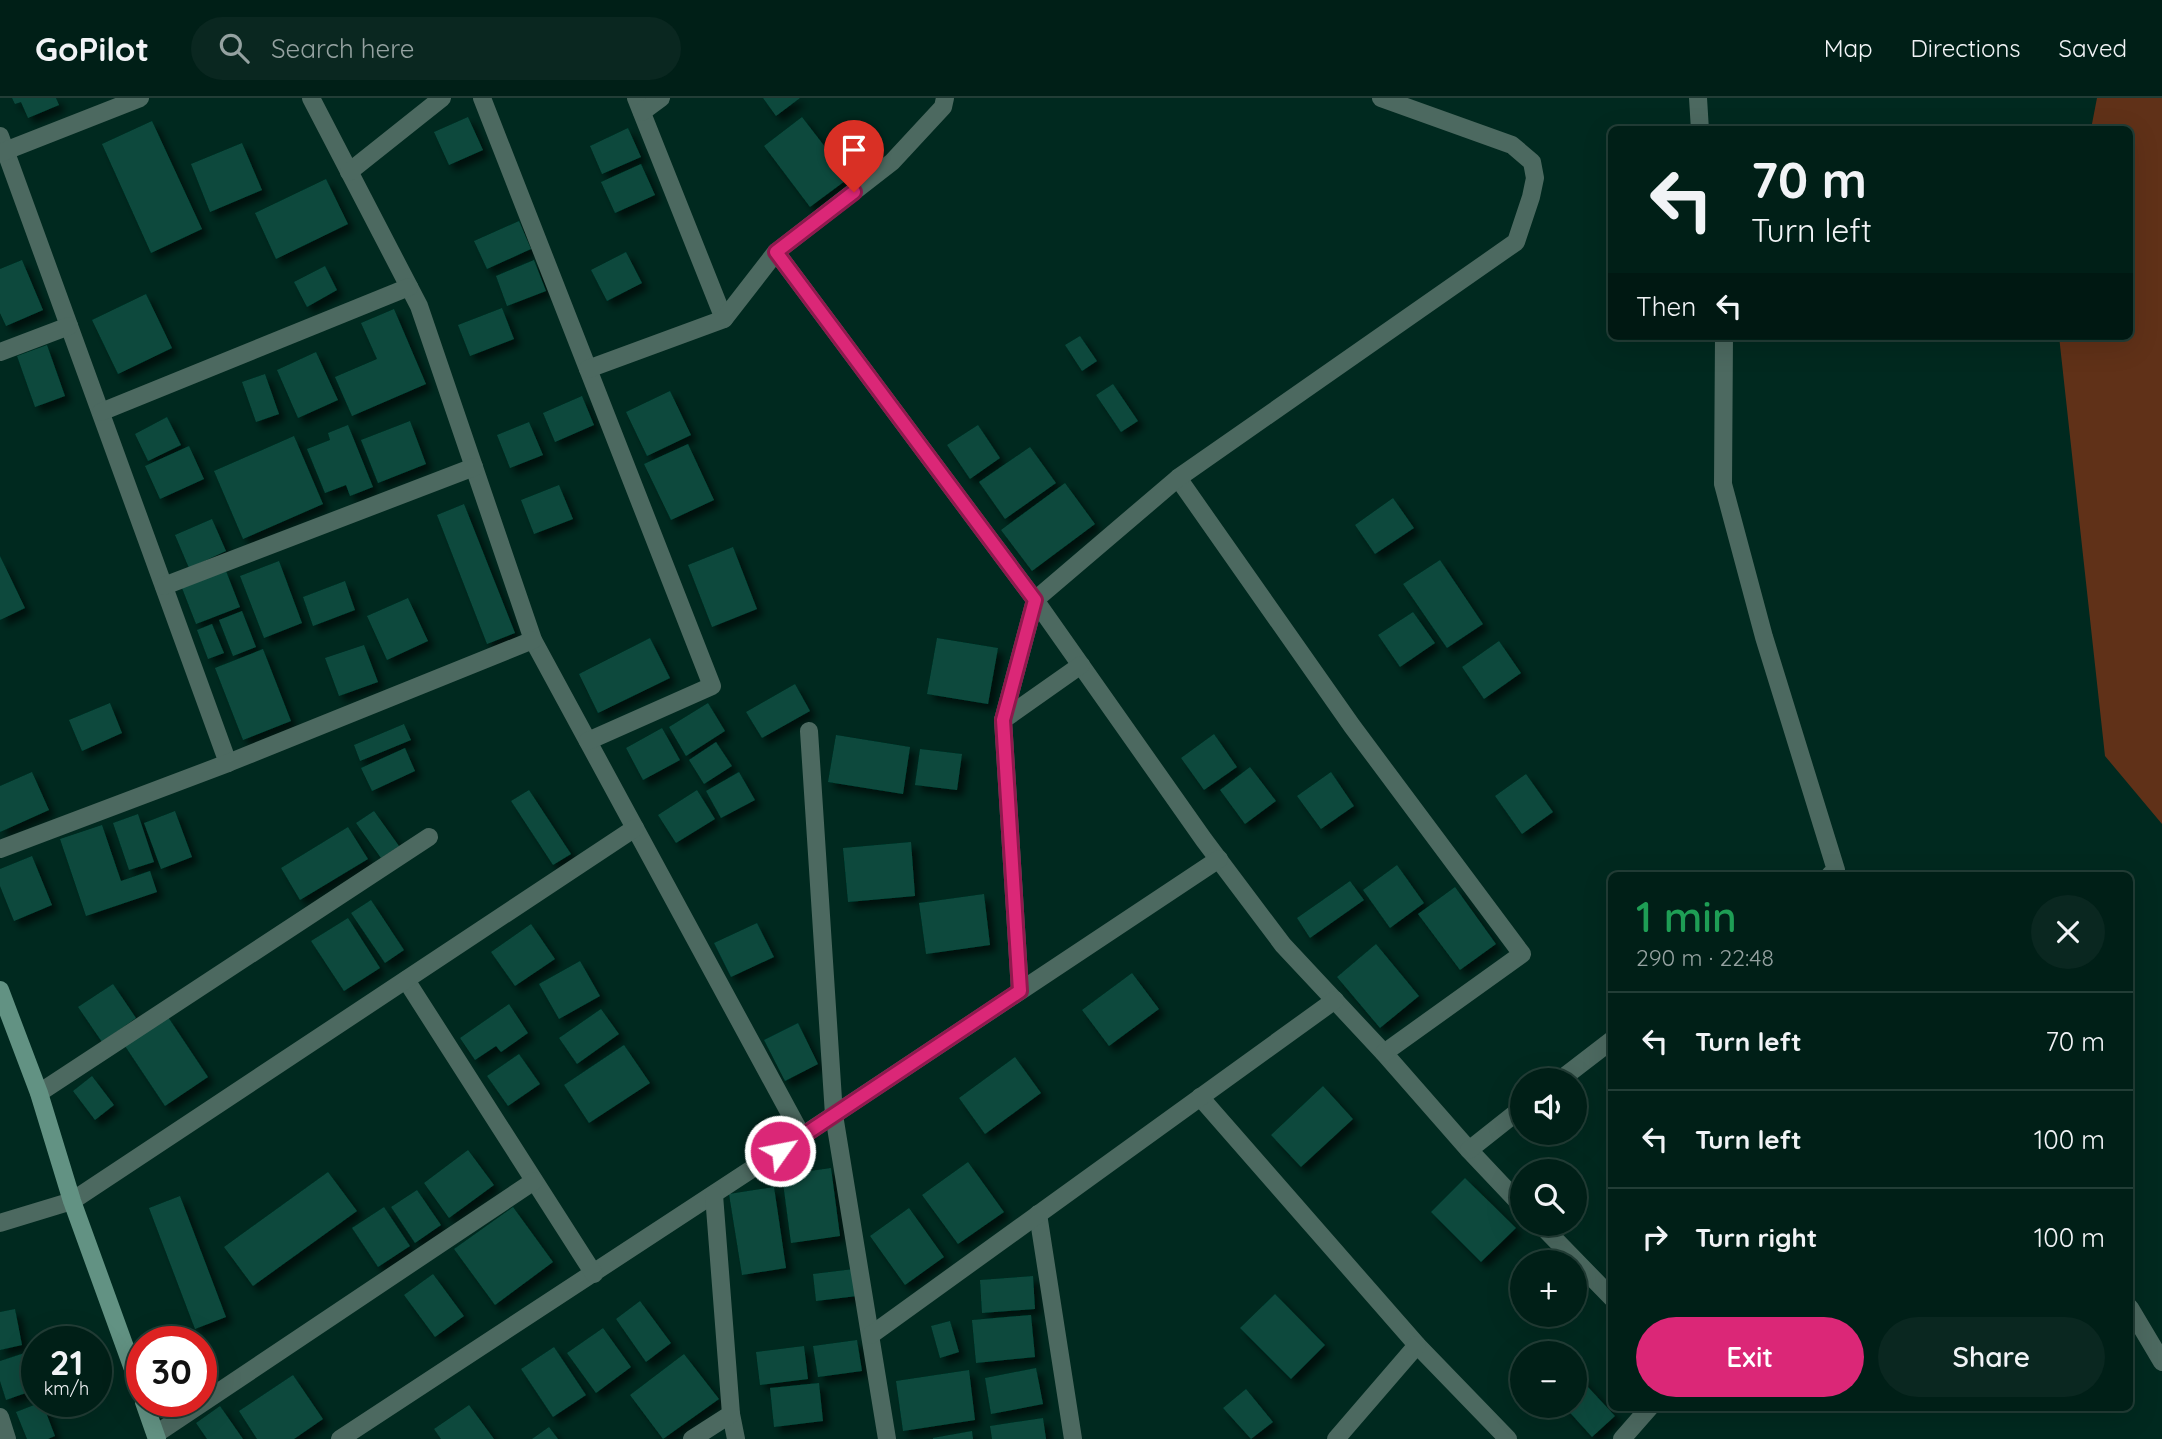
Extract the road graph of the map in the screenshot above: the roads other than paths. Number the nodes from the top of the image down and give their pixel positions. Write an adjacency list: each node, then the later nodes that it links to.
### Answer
1 (140, 98): 11 (street)
2 (311, 98): 12 (street)
3 (442, 98): 12 (street)
4 (482, 98): 19 (street)
5 (661, 98): 9 (street)
6 (945, 98): 13 (street)
7 (1381, 98): 22 (street)
8 (1699, 98): 10 (street)
9 (639, 105): 15 (street)
10 (1700, 126)
11 (2, 146): 16 (street)
12 (349, 172): 14 (street)
13 (776, 252): 15 (street); 24 (street)
14 (409, 286): 20 (street); 21 (street)
15 (724, 319): 19 (street)
16 (69, 326): 18 (street); 20 (street)
17 (1724, 340): 35 (street)
18 (0, 352)
19 (588, 369): 29 (street)
20 (101, 412): 23 (street)
21 (474, 467): 23 (street); 25 (street)
22 (1178, 478): 24 (street); 41 (street)
23 (164, 586): 30 (street)
24 (1035, 600): 26 (street); 27 (street)
25 (533, 640): 29 (street); 30 (street)
26 (1081, 665): 27 (street); 34 (street)
27 (1003, 720): 38 (street)
28 (809, 730): 45 (street)
29 (588, 741): 31 (street)
30 (228, 763): 33 (street)
31 (635, 828): 36 (street); 47 (street)
32 (429, 837): 43 (street)
33 (0, 849)
34 (1219, 859): 38 (street); 39 (street)
35 (1834, 872)
36 (406, 980): 49 (street); 52 (street)
37 (0, 990): 43 (main road)
38 (1020, 991): 45 (street)
39 (1335, 1000): 41 (street); 44 (street)
40 (1608, 1043): 42 (street)
41 (1384, 1053): 48 (street)
42 (1576, 1068)
43 (40, 1093): 52 (main road)
44 (1200, 1097): 53 (street); 60 (street)
45 (834, 1115): 47 (street); 59 (street)
46 (1510, 1118): 48 (street)
47 (802, 1136): 51 (street)
48 (1469, 1150): 50 (street)
49 (534, 1181): 56 (street); 67 (street)
50 (1510, 1193)
51 (714, 1195): 56 (street); 64 (street)
52 (72, 1200): 54 (street); 61 (main road)
53 (1038, 1214): 59 (street); 74 (street)
54 (0, 1223)
55 (1552, 1236): 57 (street)
56 (594, 1274): 70 (street)
57 (1608, 1294)
58 (2133, 1313): 62 (street)
59 (871, 1335): 73 (street)
60 (1417, 1345): 68 (street); 75 (street)
61 (126, 1350)
62 (2162, 1362)
63 (1646, 1411): 76 (street)
64 (732, 1414): 71 (street); 72 (street)
65 (0, 1417): 69 (street)
66 (150, 1417): 67 (main road)
67 (157, 1436)
68 (1338, 1438)
69 (7, 1439)
70 (340, 1439)
71 (692, 1439)
72 (736, 1439)
73 (887, 1439)
74 (1073, 1439)
75 (1508, 1439)
76 (1622, 1439)

